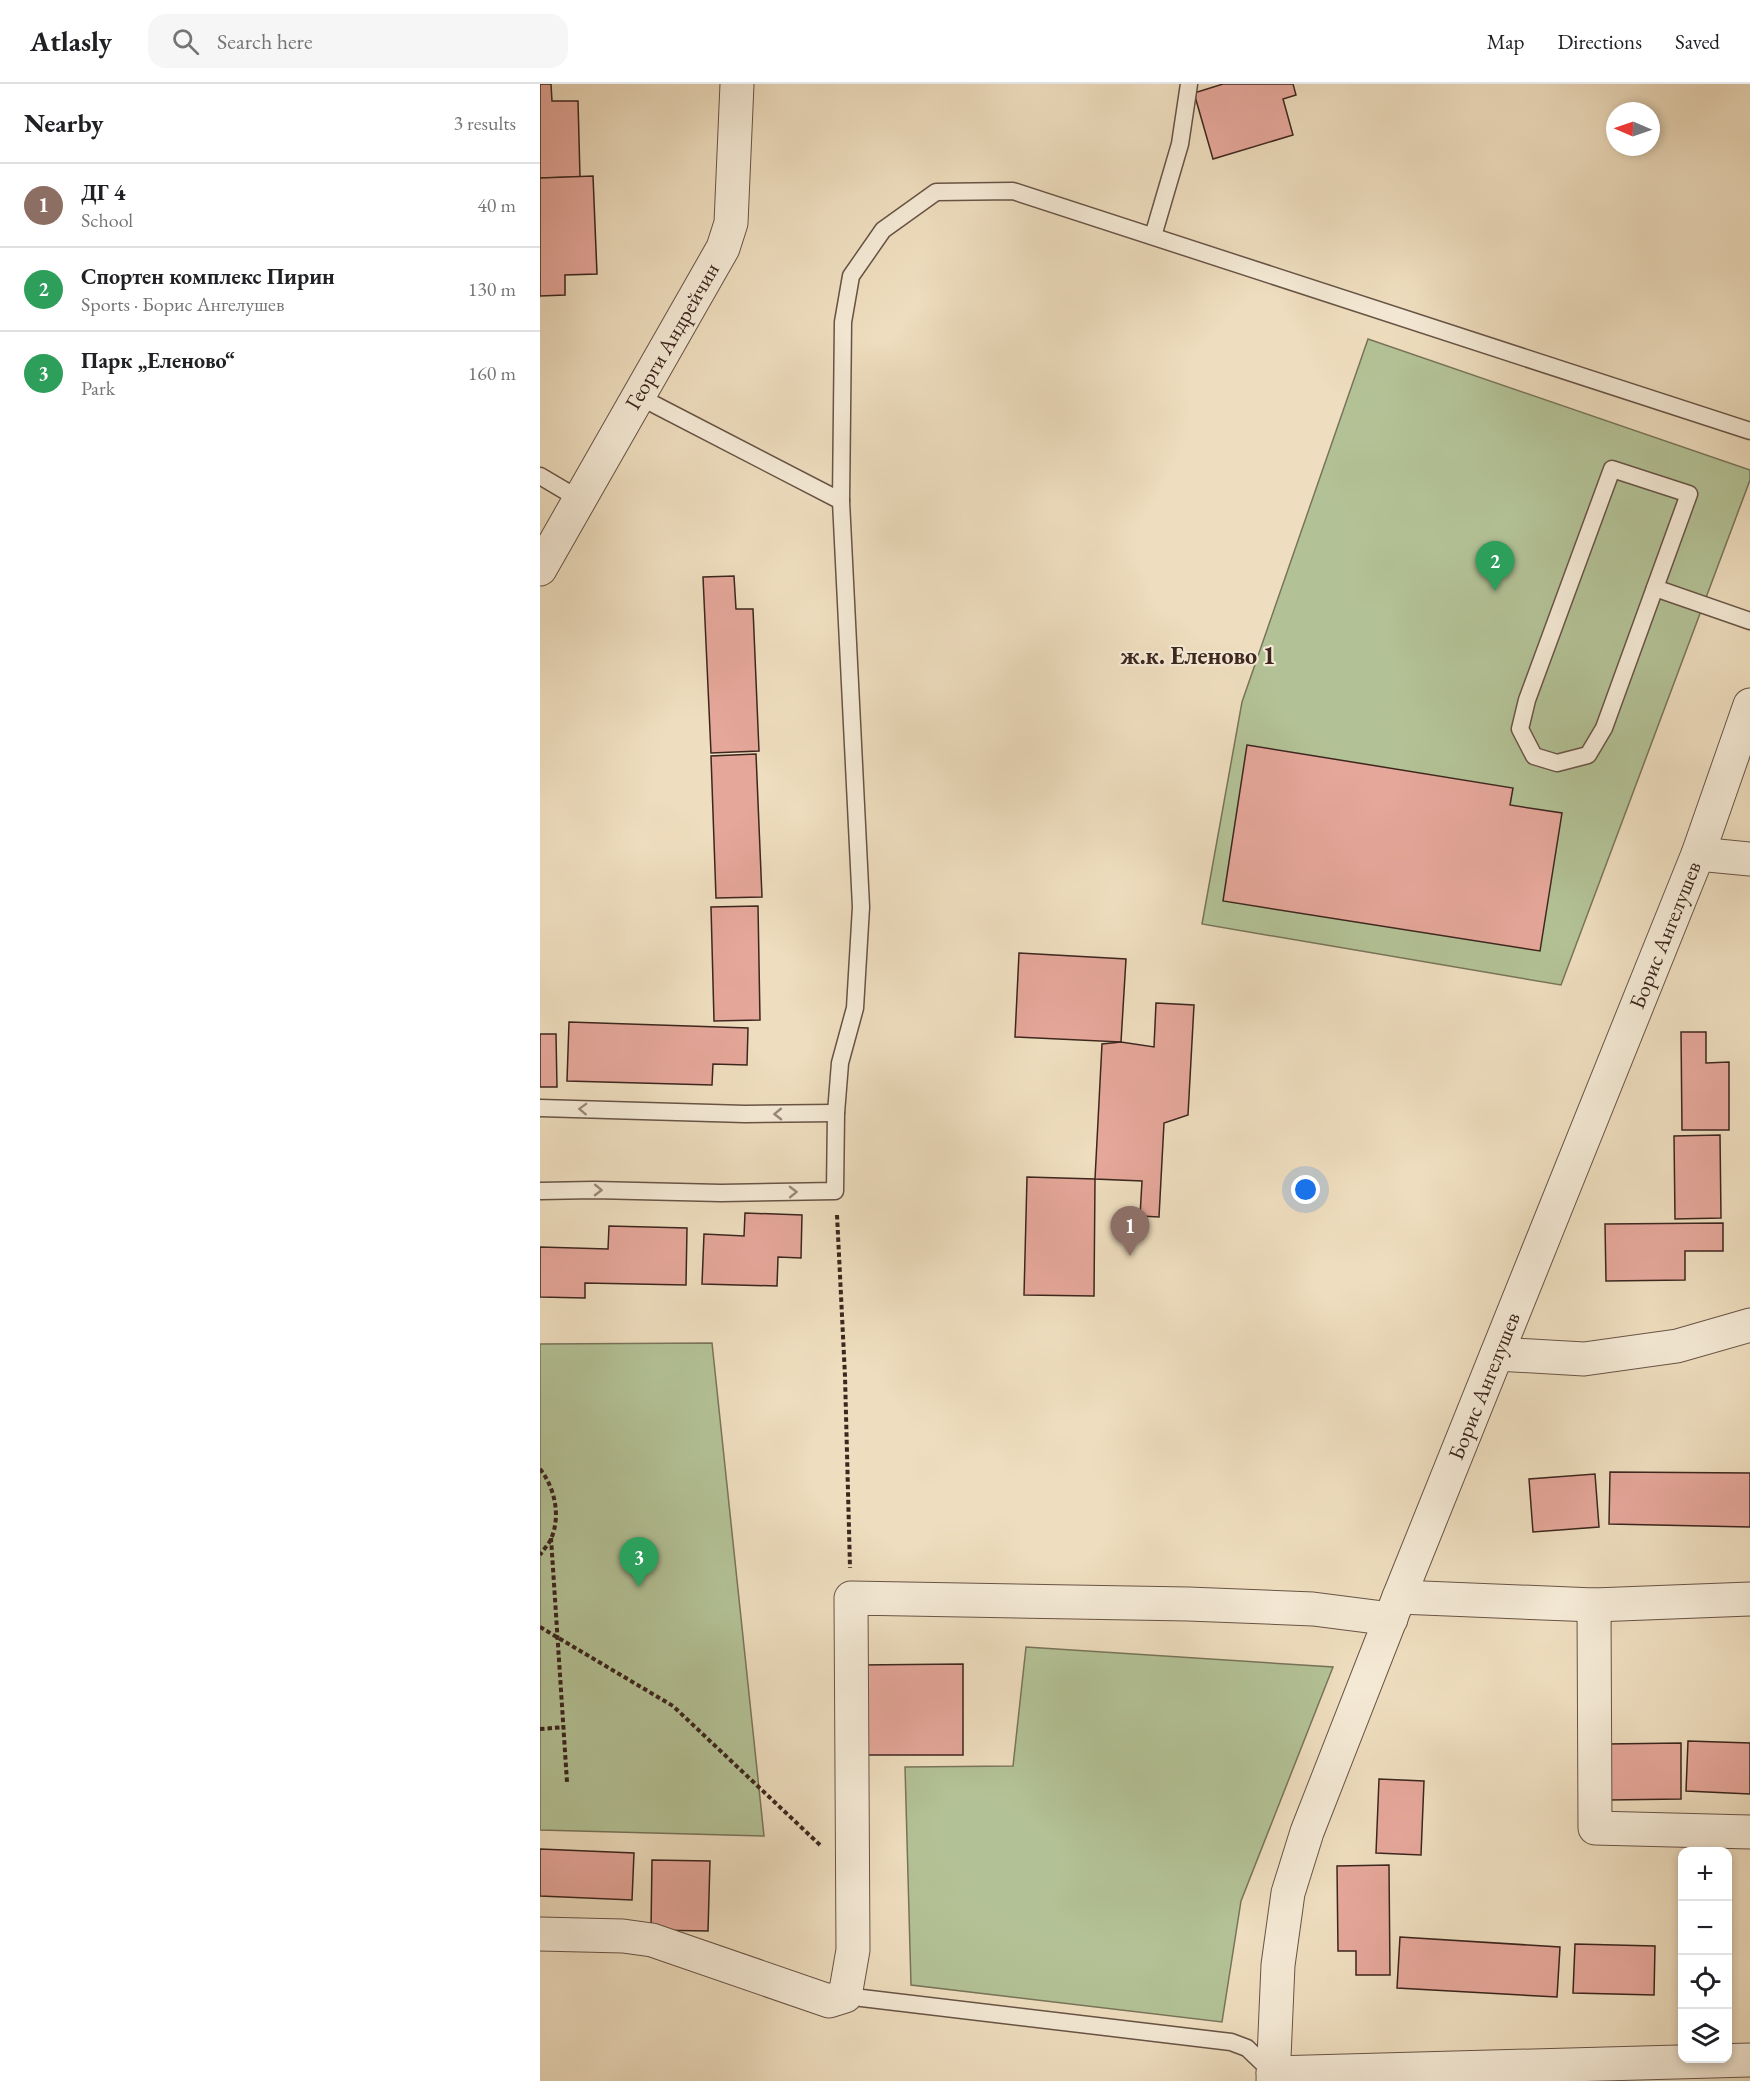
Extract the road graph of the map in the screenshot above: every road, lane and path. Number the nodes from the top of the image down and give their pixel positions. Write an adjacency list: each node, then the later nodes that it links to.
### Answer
1 (737, 84): 4 (street, Георги Андрейчин)
2 (1189, 84): 3 (lane)
3 (1153, 236): 5 (lane); 8 (lane)
4 (638, 396): 7 (street, Георги Андрейчин); 8 (lane)
5 (1750, 431)
6 (540, 476): 7 (lane)
7 (579, 499): 9 (street, Георги Андрейчин)
8 (841, 501): 16 (lane)
9 (540, 569)
10 (1655, 588): 10 (lane); 11 (lane)
11 (1750, 621)
12 (1750, 705): 13 (street, Борис Ангелушев)
13 (1698, 854): 14 (street); 20 (street, Борис Ангелушев)
14 (1750, 860)
15 (540, 1108): 16 (lane, one-way to 15)
16 (836, 1113): 18 (lane)
17 (540, 1191): 18 (lane, one-way to 18)
18 (836, 1191): 24 (path)
19 (1750, 1324): 20 (street)
20 (1497, 1354): 27 (street, Борис Ангелушев)
21 (540, 1469): 22 (path)
22 (551, 1538): 23 (path); 29 (path)
23 (540, 1555)
24 (851, 1598): 27 (street); 34 (street)
25 (1750, 1599): 26 (street)
26 (1594, 1605): 27 (street); 33 (street)
27 (1395, 1608): 38 (street, Борис Ангелушев)
28 (540, 1627): 29 (path)
29 (559, 1640): 30 (path); 34 (path)
30 (565, 1727): 31 (path); 32 (path)
31 (540, 1729)
32 (567, 1782)
33 (1750, 1832)
34 (853, 1877): 36 (street)
35 (540, 1934): 36 (street)
36 (845, 1995): 38 (lane)
37 (1750, 2060): 38 (street)
38 (1273, 2077)

